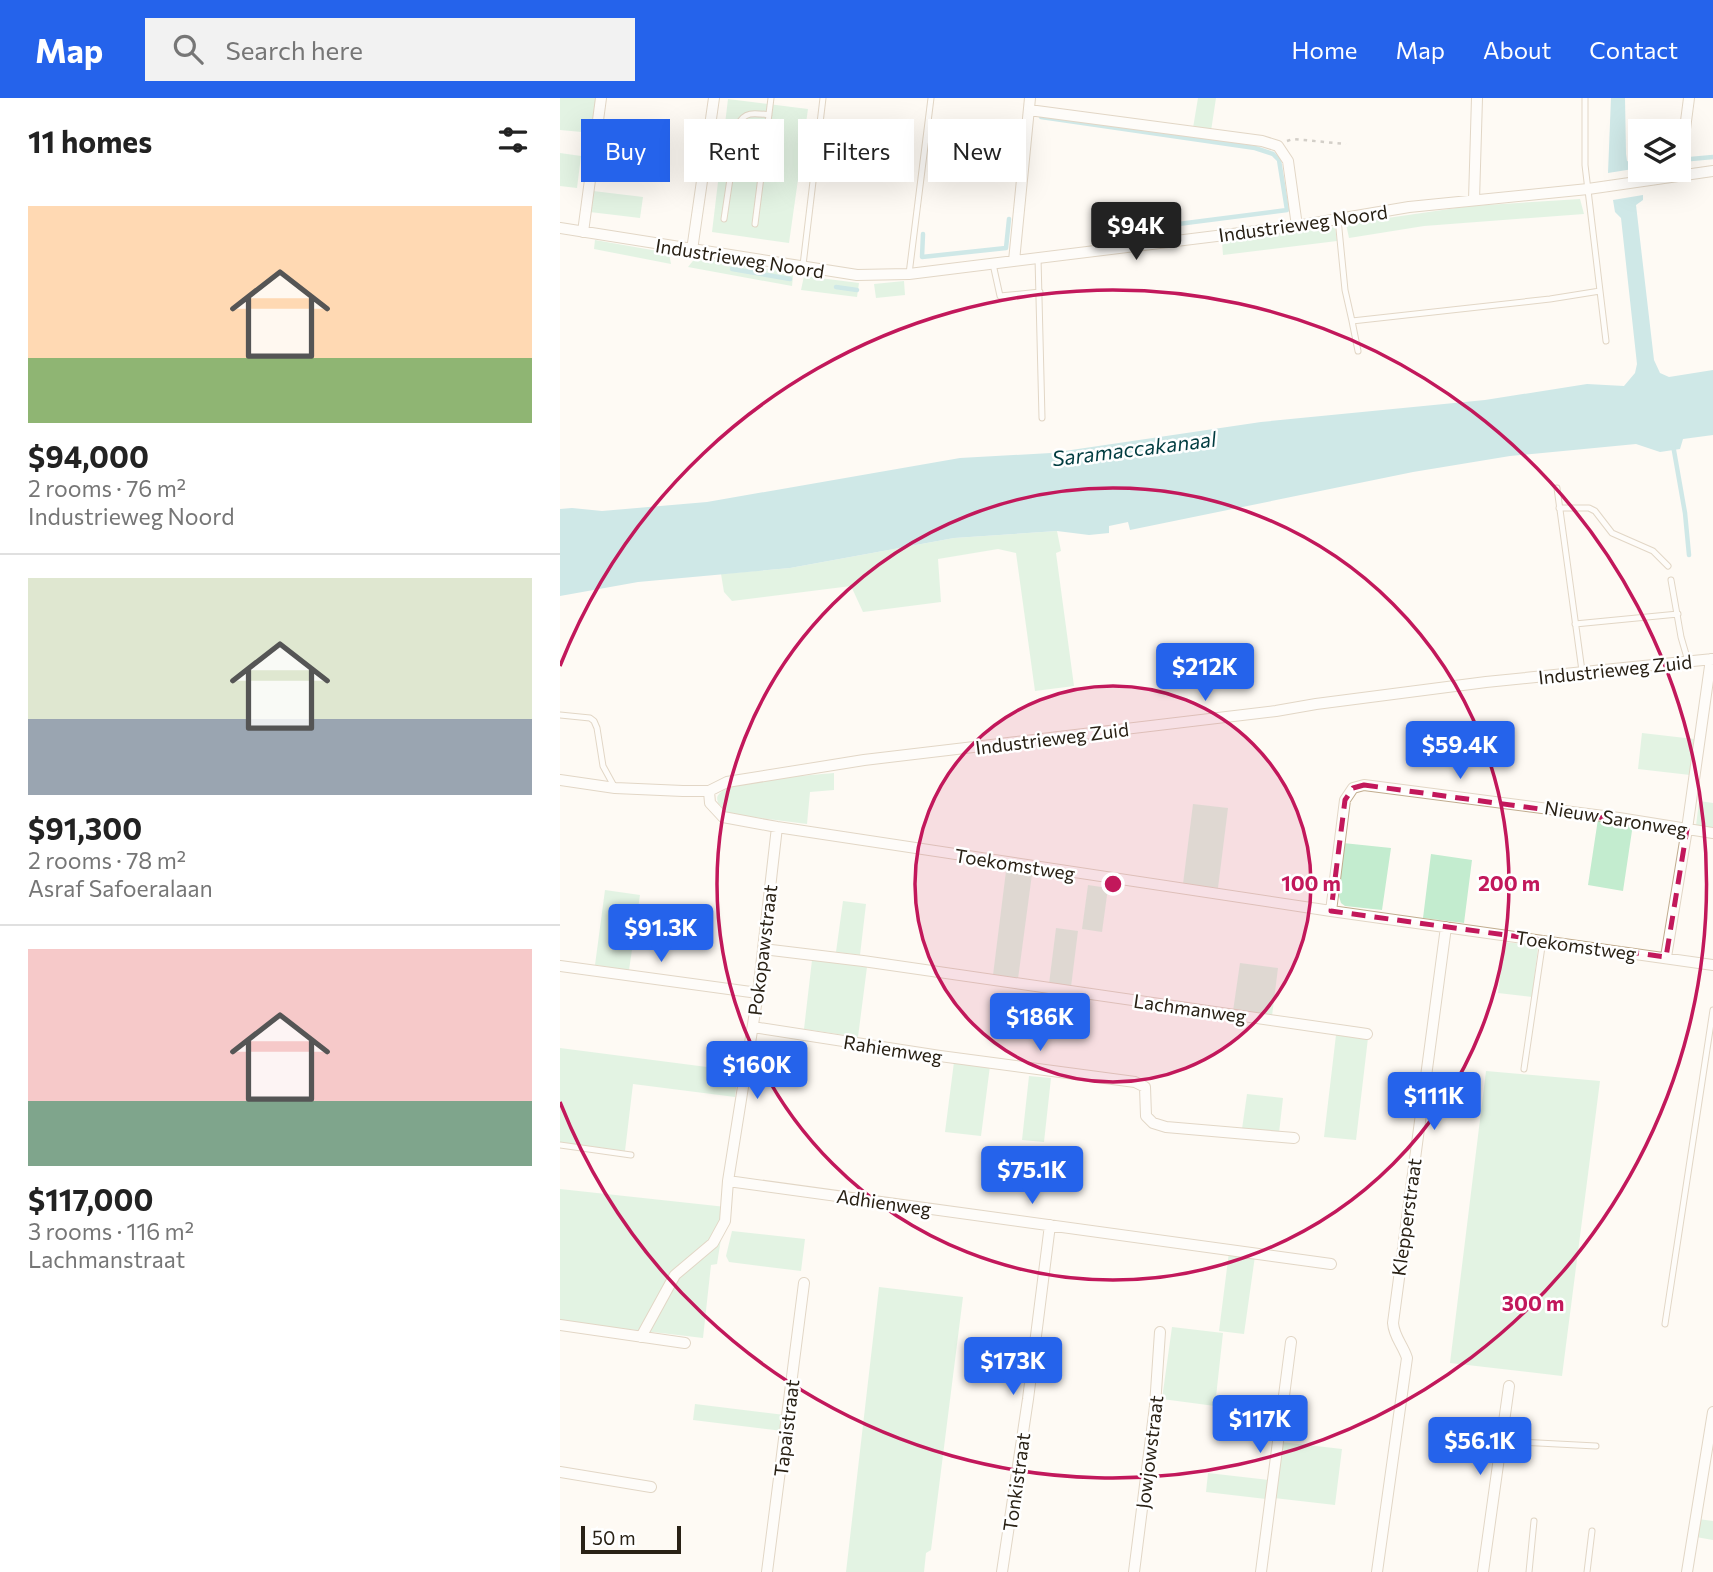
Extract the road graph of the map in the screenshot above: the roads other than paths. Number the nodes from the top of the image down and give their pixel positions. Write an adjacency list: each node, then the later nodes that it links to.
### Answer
1 (601, 98): 22 (street)
2 (714, 98): 23 (street)
3 (771, 98): 10 (lane)
4 (823, 98): 27 (lane)
5 (931, 98): 28 (lane)
6 (1477, 98): 16 (street)
7 (1585, 98): 15 (lane)
8 (1689, 98): 11 (street)
9 (1029, 104): 20 (street); 25 (street)
10 (769, 115): 17 (lane); 19 (lane)
11 (1686, 119)
12 (1713, 171): 13 (street, Industrieweg Noord)
13 (1691, 174)
14 (1634, 182): 15 (street, Industrieweg Noord)
15 (1588, 189): 16 (street, Industrieweg Noord); 29 (lane)
16 (1475, 200): 18 (street, Industrieweg Noord)
17 (724, 219)
18 (1338, 219): 20 (street, Industrieweg Noord); 31 (lane)
19 (755, 224)
20 (1297, 226): 24 (street, Industrieweg Noord)
21 (560, 228): 22 (street, Industrieweg Noord)
22 (583, 232): 23 (street, Industrieweg Noord)
23 (692, 250): 27 (street, Industrieweg Noord)
24 (1038, 258): 25 (street, Industrieweg Noord); 30 (lane)
25 (1014, 261): 26 (street, Industrieweg Noord)
26 (993, 264): 28 (street, Industrieweg Noord); 30 (lane)
27 (802, 268): 28 (street, Industrieweg Noord)
28 (909, 274)
29 (1600, 291): 31 (lane); 32 (lane)
30 (1040, 292): 34 (lane)
31 (1352, 321): 33 (lane)
32 (1606, 341)
33 (1358, 351)
34 (1042, 418)
35 (1557, 488): 36 (lane)
36 (1559, 508): 37 (lane); 40 (lane)
37 (1668, 566)
38 (1671, 580): 39 (lane)
39 (1678, 614): 40 (lane); 42 (lane)
40 (1575, 624): 43 (lane)
41 (1712, 659): 42 (street, Industrieweg Zuid); 49 (street)
42 (1688, 661): 43 (street, Industrieweg Zuid)
43 (1582, 671): 47 (street, Industrieweg Zuid)
44 (560, 715): 46 (lane)
45 (560, 780): 46 (street, Industrieweg Zuid)
46 (615, 788): 47 (street, Industrieweg Zuid)
47 (709, 790): 48 (street, Toekomstweg)
48 (777, 827): 51 (street, Toekomstweg); 54 (street, Pokopawstraat)
49 (1687, 829): 50 (street, Nieuw Saronweg); 51 (street, Nieuw Saronweg); 55 (street)
50 (1713, 833)
51 (1331, 911): 52 (street, Toekomstweg)
52 (1446, 927): 53 (street, Toekomstweg); 88 (street, Klepperstraat)
53 (1543, 940): 55 (street, Toekomstweg); 62 (lane)
54 (763, 949): 58 (street, Pokopawstraat); 61 (street, Lachmanweg)
55 (1666, 957): 56 (street, Toekomstweg)
56 (1713, 965)
57 (560, 966): 58 (street)
58 (758, 993): 60 (street, Pokopawstraat)
59 (1713, 1010): 70 (lane)
60 (753, 1027): 63 (street, Rahiemweg); 66 (street, Pokopawstraat)
61 (1367, 1034)
62 (1524, 1069)
63 (1294, 1138)
64 (560, 1145): 65 (lane)
65 (631, 1154)
66 (728, 1181): 67 (street, Adhienweg); 73 (street, Pokopawstraat)
67 (1050, 1225): 68 (street, Adhienweg); 85 (street, Tonkistraat)
68 (1331, 1264)
69 (804, 1283): 84 (street, Tapaistraat)
70 (1665, 1324)
71 (560, 1325): 73 (street)
72 (1160, 1332): 86 (street, Jowjowstraat)
73 (641, 1337): 75 (street)
74 (1291, 1342): 87 (street)
75 (685, 1343)
76 (1509, 1386): 78 (street)
77 (1713, 1412): 92 (street)
78 (1502, 1441): 79 (lane); 89 (street)
79 (1596, 1446)
80 (560, 1472): 81 (street)
81 (651, 1488)
82 (1534, 1521): 90 (lane)
83 (1592, 1531): 91 (lane)
84 (767, 1572)
85 (1002, 1572)
86 (1134, 1572)
87 (1261, 1572)
88 (1377, 1572)
89 (1483, 1572)
90 (1529, 1572)
91 (1587, 1572)
92 (1686, 1572)

